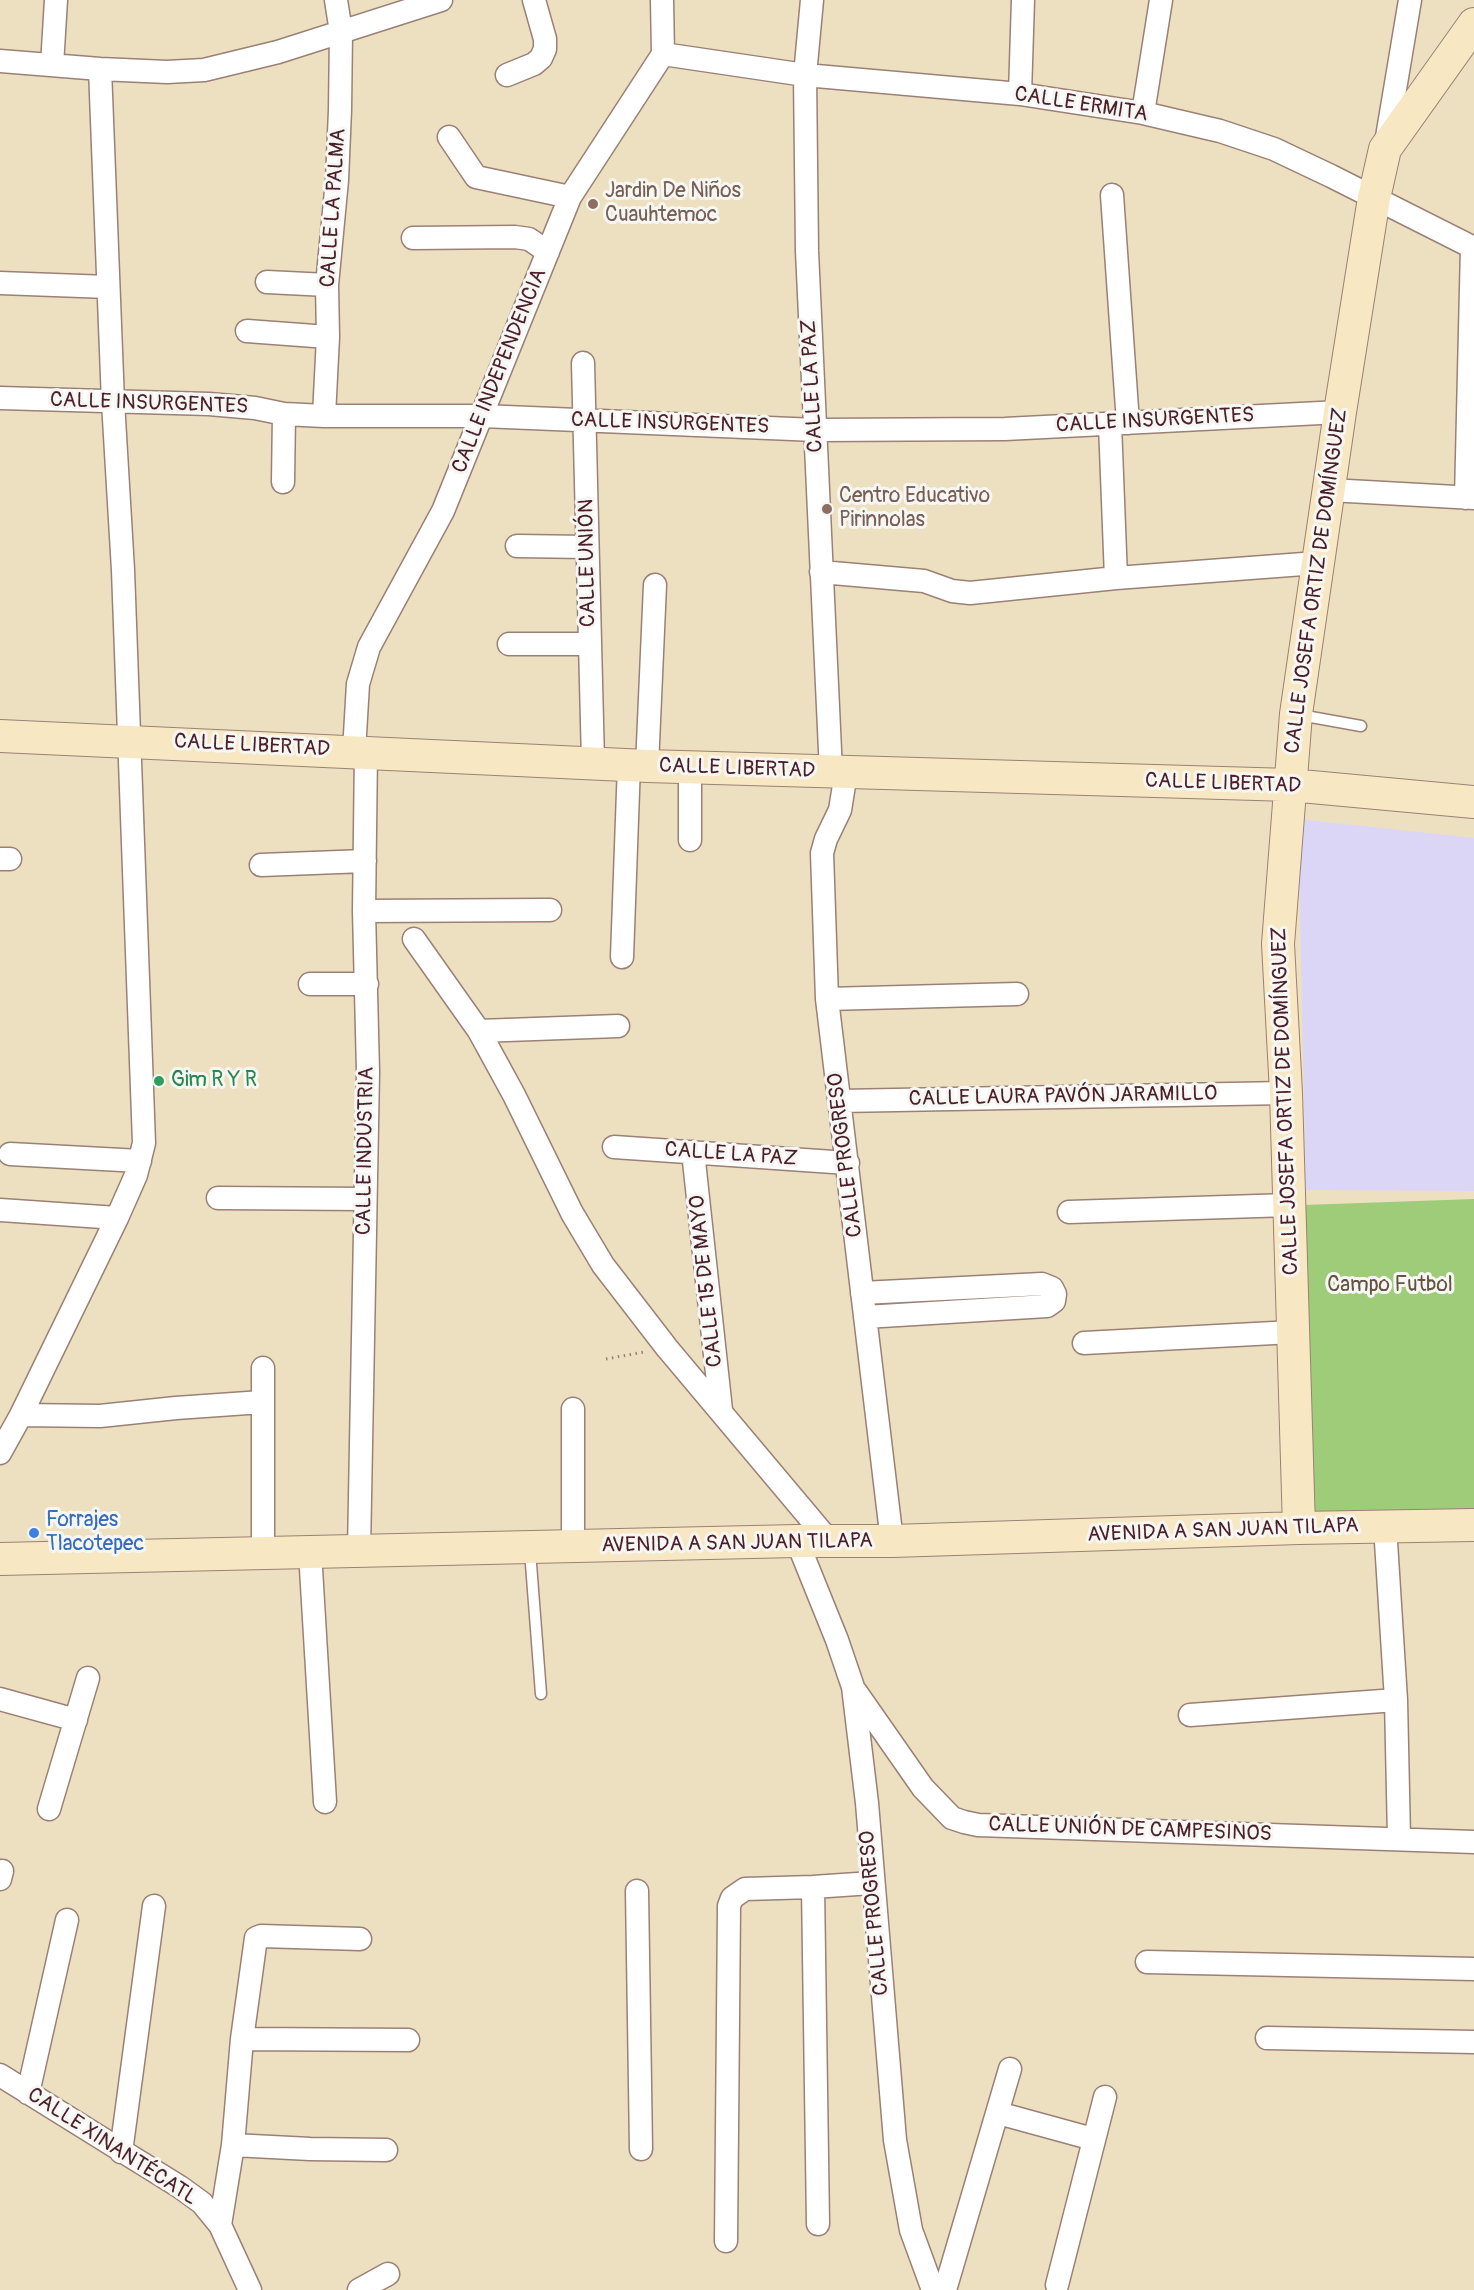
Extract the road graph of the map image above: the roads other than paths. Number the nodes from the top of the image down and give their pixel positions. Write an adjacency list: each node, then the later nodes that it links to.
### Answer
1 (56, 0): 14 (street)
2 (336, 0): 11 (street, CALLE LA PALMA)
3 (441, 0): 11 (street)
4 (534, 0): 16 (street)
5 (662, 0): 12 (street)
6 (812, 0): 17 (street, CALLE LA PAZ)
7 (1023, 0): 18 (street)
8 (1161, 0): 19 (street)
9 (1410, 0): 21 (street, CALLE JOSEFA ORTIZ DE DOMÍNGUEZ)
10 (1474, 24): 21 (main road)
11 (341, 32): 15 (street); 30 (street, CALLE LA PALMA)
12 (663, 54): 17 (street, CALLE ERMITA); 23 (street, CALLE INDEPENDENCIA)
13 (0, 61): 14 (street)
14 (52, 65): 15 (street)
15 (100, 69): 31 (street)
16 (507, 75)
17 (805, 75): 18 (street, CALLE ERMITA); 43 (street, CALLE LA PAZ)
18 (1020, 94): 19 (street, CALLE ERMITA)
19 (1143, 113): 24 (street, CALLE ERMITA)
20 (449, 137): 23 (street)
21 (1385, 148): 24 (main road, CALLE JOSEFA ORTIZ DE DOMÍNGUEZ)
22 (1112, 195): 42 (street)
23 (570, 197): 27 (street, CALLE INDEPENDENCIA)
24 (1374, 198): 26 (street, CALLE ERMITA); 37 (main road, CALLE JOSEFA ORTIZ DE DOMÍNGUEZ)
25 (413, 238): 27 (street)
26 (1473, 248): 46 (street)
27 (548, 252): 40 (street, CALLE INDEPENDENCIA)
28 (267, 282): 30 (street)
29 (0, 283): 31 (street)
30 (327, 285): 33 (street, CALLE LA PALMA)
31 (108, 286): 36 (street)
32 (247, 331): 33 (street)
33 (328, 337): 39 (street, CALLE LA PALMA)
34 (583, 363): 41 (street, CALLE UNIÓN)
35 (0, 398): 36 (street, CALLE INSURGENTES)
36 (113, 402): 38 (street, CALLE INSURGENTES); 58 (street)
37 (1340, 412): 42 (street, CALLE INSURGENTES); 45 (main road, CALLE JOSEFA ORTIZ DE DOMÍNGUEZ)
38 (284, 414): 39 (street, CALLE INSURGENTES); 44 (street)
39 (324, 416): 40 (street, CALLE INSURGENTES)
40 (482, 416): 41 (street, CALLE INSURGENTES); 59 (street, CALLE INDEPENDENCIA)
41 (585, 421): 43 (street, CALLE INSURGENTES); 48 (street, CALLE UNIÓN)
42 (1119, 423): 43 (street, CALLE INSURGENTES); 51 (street)
43 (816, 430): 50 (street, CALLE LA PAZ)
44 (283, 482)
45 (1330, 490): 46 (street); 49 (main road, CALLE JOSEFA ORTIZ DE DOMÍNGUEZ)
46 (1470, 498)
47 (517, 546): 48 (street)
48 (587, 547): 54 (street, CALLE UNIÓN)
49 (1317, 563): 51 (street); 55 (main road, CALLE JOSEFA ORTIZ DE DOMÍNGUEZ)
50 (821, 572): 51 (street); 63 (street, CALLE LA PAZ)
51 (1116, 578)
52 (655, 585): 61 (street)
53 (509, 644): 54 (street)
54 (590, 644): 60 (street, CALLE UNIÓN)
55 (1296, 714): 56 (lane); 64 (main road, CALLE JOSEFA ORTIZ DE DOMÍNGUEZ)
56 (1361, 726)
57 (0, 736): 58 (main road, CALLE LIBERTAD)
58 (129, 741): 59 (main road, CALLE LIBERTAD); 84 (street)
59 (360, 751): 60 (main road, CALLE LIBERTAD); 67 (street, CALLE INDUSTRIA)
60 (593, 762): 61 (main road, CALLE LIBERTAD)
61 (638, 765): 62 (main road, CALLE LIBERTAD); 72 (street)
62 (690, 767): 63 (main road, CALLE LIBERTAD); 66 (street)
63 (839, 772): 64 (main road, CALLE LIBERTAD); 76 (street, CALLE PROGRESO)
64 (1290, 785): 65 (main road, CALLE LIBERTAD); 79 (main road, CALLE JOSEFA ORTIZ DE DOMÍNGUEZ)
65 (1474, 802)
66 (690, 840)
67 (365, 861): 68 (street); 70 (street, CALLE INDUSTRIA)
68 (261, 865)
69 (550, 910): 70 (street)
70 (364, 911): 74 (street, CALLE INDUSTRIA)
71 (414, 939): 78 (street)
72 (622, 957)
73 (310, 984): 74 (street)
74 (367, 984): 87 (street, CALLE INDUSTRIA)
75 (1017, 994): 76 (street)
76 (827, 999): 80 (street, CALLE PROGRESO)
77 (618, 1026): 78 (street)
78 (479, 1031): 101 (street)
79 (1286, 1093): 80 (street, CALLE LAURA PAVÓN JARAMILLO); 88 (main road, CALLE JOSEFA ORTIZ DE DOMÍNGUEZ)
80 (840, 1101): 85 (street, CALLE PROGRESO)
81 (614, 1147): 82 (street, CALLE LA PAZ)
82 (693, 1152): 85 (street, CALLE LA PAZ); 101 (street, CALLE 15 DE MAYO)
83 (10, 1154): 84 (street)
84 (141, 1161): 91 (street)
85 (848, 1163): 93 (street, CALLE PROGRESO)
86 (218, 1198): 87 (street)
87 (364, 1199): 112 (street, CALLE INDUSTRIA)
88 (1289, 1204): 90 (street); 96 (main road, CALLE JOSEFA ORTIZ DE DOMÍNGUEZ)
89 (0, 1210): 91 (street)
90 (1069, 1212)
91 (117, 1218): 102 (street)
92 (899, 1291): 93 (street); 94 (street); 94 (street)
93 (862, 1293): 95 (street, CALLE PROGRESO)
94 (901, 1314): 95 (street)
95 (866, 1317): 108 (street, CALLE PROGRESO)
96 (1293, 1332): 97 (street); 106 (main road, CALLE JOSEFA ORTIZ DE DOMÍNGUEZ)
97 (1084, 1343)
98 (263, 1368): 99 (street)
99 (262, 1402): 102 (street); 114 (street)
100 (573, 1409): 111 (street)
101 (721, 1410): 109 (street)
102 (21, 1415): 103 (street)
103 (0, 1453)
104 (1474, 1525): 105 (main road, AVENIDA A SAN JUAN TILAPA)
105 (1385, 1526): 106 (main road, AVENIDA A SAN JUAN TILAPA); 120 (street)
106 (1299, 1528): 108 (main road, AVENIDA A SAN JUAN TILAPA)
107 (797, 1541): 109 (main road, AVENIDA A SAN JUAN TILAPA); 111 (main road, AVENIDA A SAN JUAN TILAPA); 117 (street, CALLE PROGRESO)
108 (892, 1541): 109 (main road, AVENIDA A SAN JUAN TILAPA)
109 (830, 1542)
110 (530, 1548): 111 (main road, AVENIDA A SAN JUAN TILAPA); 112 (main road, AVENIDA A SAN JUAN TILAPA); 118 (lane)
111 (573, 1548)
112 (358, 1551): 113 (main road, AVENIDA A SAN JUAN TILAPA)
113 (310, 1552): 114 (main road, AVENIDA A SAN JUAN TILAPA); 123 (street)
114 (263, 1554): 115 (main road, AVENIDA A SAN JUAN TILAPA)
115 (0, 1559)
116 (87, 1678): 122 (street)
117 (853, 1687): 125 (street, CALLE UNIÓN DE CAMPESINOS); 127 (street, CALLE PROGRESO)
118 (541, 1694)
119 (0, 1699): 122 (street)
120 (1396, 1700): 121 (street); 125 (street)
121 (1190, 1715)
122 (76, 1720): 124 (street)
123 (325, 1802)
124 (49, 1809)
125 (1399, 1838): 126 (street, CALLE UNIÓN DE CAMPESINOS)
126 (1474, 1842)
127 (872, 1882): 128 (street); 156 (street, CALLE PROGRESO)
128 (813, 1887): 149 (street); 151 (street)
129 (637, 1891): 146 (street)
130 (154, 1906): 148 (street)
131 (68, 1920): 141 (street)
132 (360, 1939): 136 (street)
133 (1147, 1962): 134 (street)
134 (1474, 1969)
135 (1267, 2038): 138 (street)
136 (243, 2039): 137 (street); 145 (street)
137 (408, 2040)
138 (1474, 2042)
139 (1010, 2069): 143 (street)
140 (0, 2075): 141 (street, CALLE XINANTÉCATL)
141 (28, 2093): 148 (street, CALLE XINANTÉCATL)
142 (1105, 2097): 144 (street)
143 (998, 2113): 144 (street); 157 (street)
144 (1093, 2139): 153 (street)
145 (233, 2145): 147 (street); 150 (street)
146 (640, 2149)
147 (386, 2150)
148 (121, 2152): 150 (street, CALLE XINANTÉCATL)
149 (818, 2224)
150 (220, 2225): 154 (street, CALLE XINANTÉCATL)
151 (726, 2241)
152 (388, 2274): 155 (street)
153 (1057, 2285)
154 (250, 2290)
155 (359, 2290)
156 (933, 2290)
157 (945, 2290)

